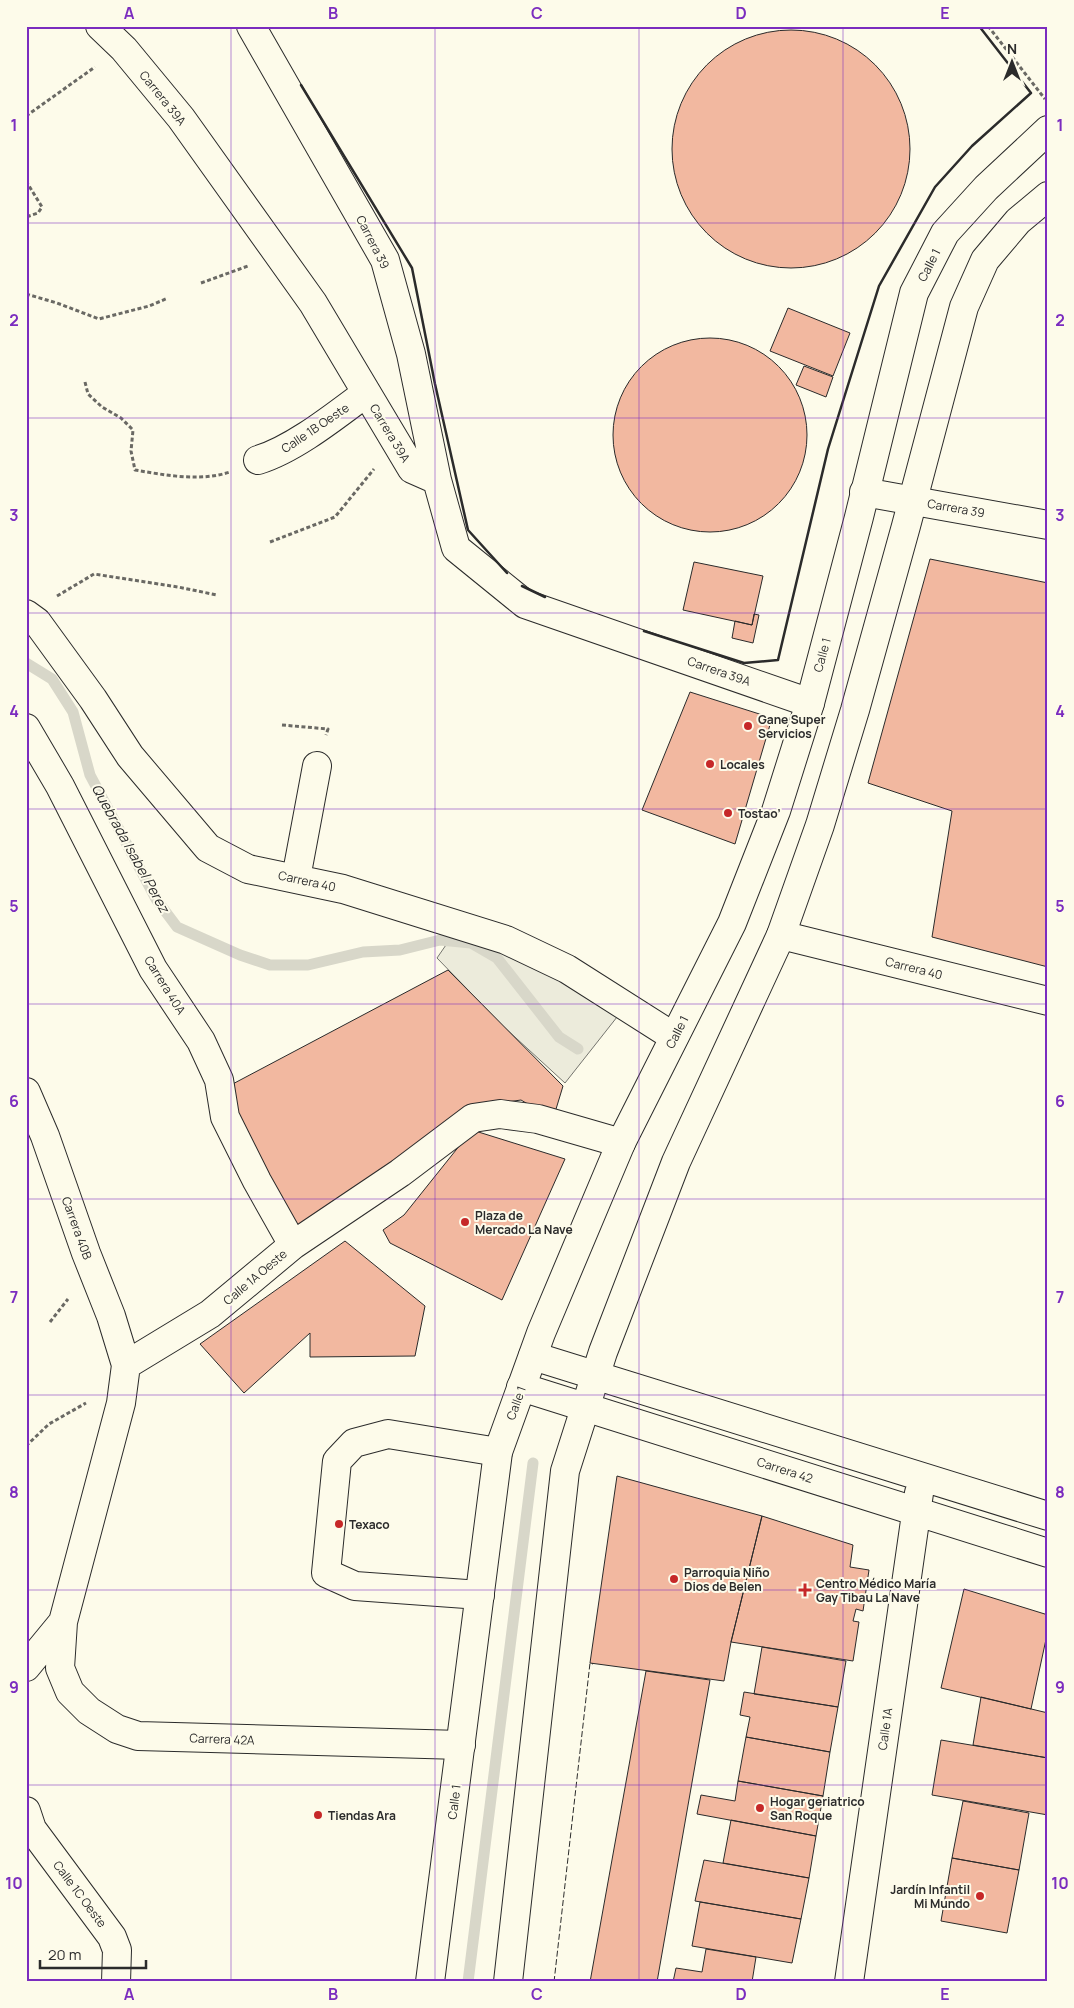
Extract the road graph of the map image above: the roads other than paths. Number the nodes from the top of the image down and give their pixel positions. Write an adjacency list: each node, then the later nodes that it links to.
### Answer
1 (100, 26): 5 (street, Carrera 39A)
2 (251, 26): 7 (street, Carrera 39)
3 (1048, 130): 8 (street, Calle 1)
4 (1048, 196): 9 (street)
5 (366, 393): 6 (street, Calle 1B Oeste); 7 (street, Carrera 39A)
6 (258, 460)
7 (437, 480): 12 (street, Carrera 39A)
8 (864, 492): 9 (street, Carrera 39); 12 (street, Calle 1)
9 (912, 500): 10 (street, Carrera 39); 16 (street)
10 (1048, 524)
11 (32, 618): 15 (street, Carrera 40)
12 (810, 703): 18 (street, Calle 1)
13 (26, 728): 21 (street, Carrera 40A)
14 (317, 766): 15 (street)
15 (296, 878): 18 (street, Carrera 40)
16 (781, 935): 17 (street, Carrera 40); 24 (street)
17 (1048, 1002)
18 (674, 1037): 20 (street, Calle 1)
19 (26, 1092): 23 (street, Carrera 40B)
20 (621, 1143): 21 (street, Calle 1A Oeste); 22 (street, Calle 1)
21 (293, 1245): 23 (street, Calle 1A Oeste)
22 (533, 1356): 24 (street); 25 (street, Calle 1)
23 (126, 1365): 33 (street)
24 (596, 1375): 26 (street); 28 (street)
25 (521, 1387): 26 (street, Carrera 42); 27 (street, Calle 1)
26 (586, 1407): 29 (street, Carrera 42); 39 (street)
27 (498, 1452): 32 (street, Calle 1); 32 (street)
28 (922, 1477): 29 (street, Calle 1A); 30 (street)
29 (916, 1512): 31 (street, Carrera 42); 40 (street, Calle 1A)
30 (1048, 1516)
31 (1048, 1553)
32 (480, 1595): 35 (street, Calle 1)
33 (63, 1622): 34 (street); 35 (street, Carrera 42A)
34 (26, 1667)
35 (461, 1744): 38 (street, Calle 1)
36 (26, 1811): 37 (street, Calle 1C Oeste)
37 (116, 1982)
38 (430, 1982)
39 (508, 1982)
40 (849, 1982)

